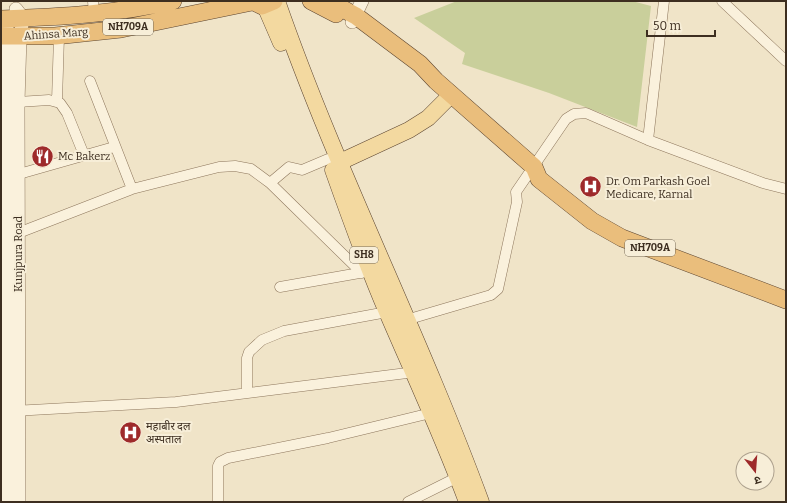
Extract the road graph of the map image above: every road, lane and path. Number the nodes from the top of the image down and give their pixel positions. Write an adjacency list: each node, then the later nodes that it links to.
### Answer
1 (173, 1): 7 (highway, Ahinsa Marg / NH709A)
2 (311, 1): 10 (highway, NH709A)
3 (328, 1): 10 (highway, NH709A)
4 (664, 1): 18 (street)
5 (722, 1): 13 (street)
6 (264, 2): 11 (highway, Ahinsa Marg / NH709A); 21 (main road, SH8)
7 (125, 6): 8 (highway, Ahinsa Marg / NH709A)
8 (93, 7): 9 (highway, Ahinsa Marg / NH709A)
9 (12, 13): 12 (street)
10 (357, 13): 15 (highway, NH709A)
11 (59, 36): 12 (highway, Ahinsa Marg / NH709A); 17 (street)
12 (9, 37): 16 (street, Kunjpura Road); 23 (street)
13 (786, 61)
14 (90, 81): 19 (street)
15 (451, 94): 21 (main road); 22 (highway, NH709A)
16 (18, 102): 17 (street); 23 (street, Kunjpura Road)
17 (57, 102): 20 (street)
18 (648, 140): 22 (street); 26 (street)
19 (114, 147): 20 (street); 25 (street)
20 (84, 155): 23 (street)
21 (334, 161): 24 (street); 30 (main road, SH8)
22 (534, 167): 32 (highway, NH709A); 33 (highway, NH709A); 36 (street)
23 (12, 176): 27 (street, Kunjpura Road)
24 (270, 183): 25 (street); 30 (street)
25 (132, 189): 28 (street)
26 (786, 189)
27 (8, 200): 28 (street, Kunjpura Road)
28 (12, 235): 29 (street, Kunjpura Road)
29 (8, 254): 34 (street); 40 (street, Kunjpura Road)
30 (373, 272): 31 (street); 35 (main road, SH8); 36 (main road, SH8)
31 (280, 287)
32 (786, 290)
33 (786, 300)
34 (3, 310): 38 (street)
35 (387, 312): 37 (main road, SH8); 39 (street)
36 (406, 320): 42 (main road, SH8)
37 (415, 372): 39 (street); 41 (main road, SH8)
38 (4, 374): 40 (street)
39 (248, 392): 40 (street)
40 (12, 411): 44 (street); 45 (street, Kunjpura Road)
41 (431, 413): 42 (main road, SH8); 46 (street)
42 (446, 433): 43 (main road, SH8)
43 (464, 474): 47 (street); 48 (main road, SH8); 49 (main road, SH8)
44 (7, 502)
45 (18, 502)
46 (218, 502)
47 (408, 502)
48 (468, 502)
49 (481, 502)

